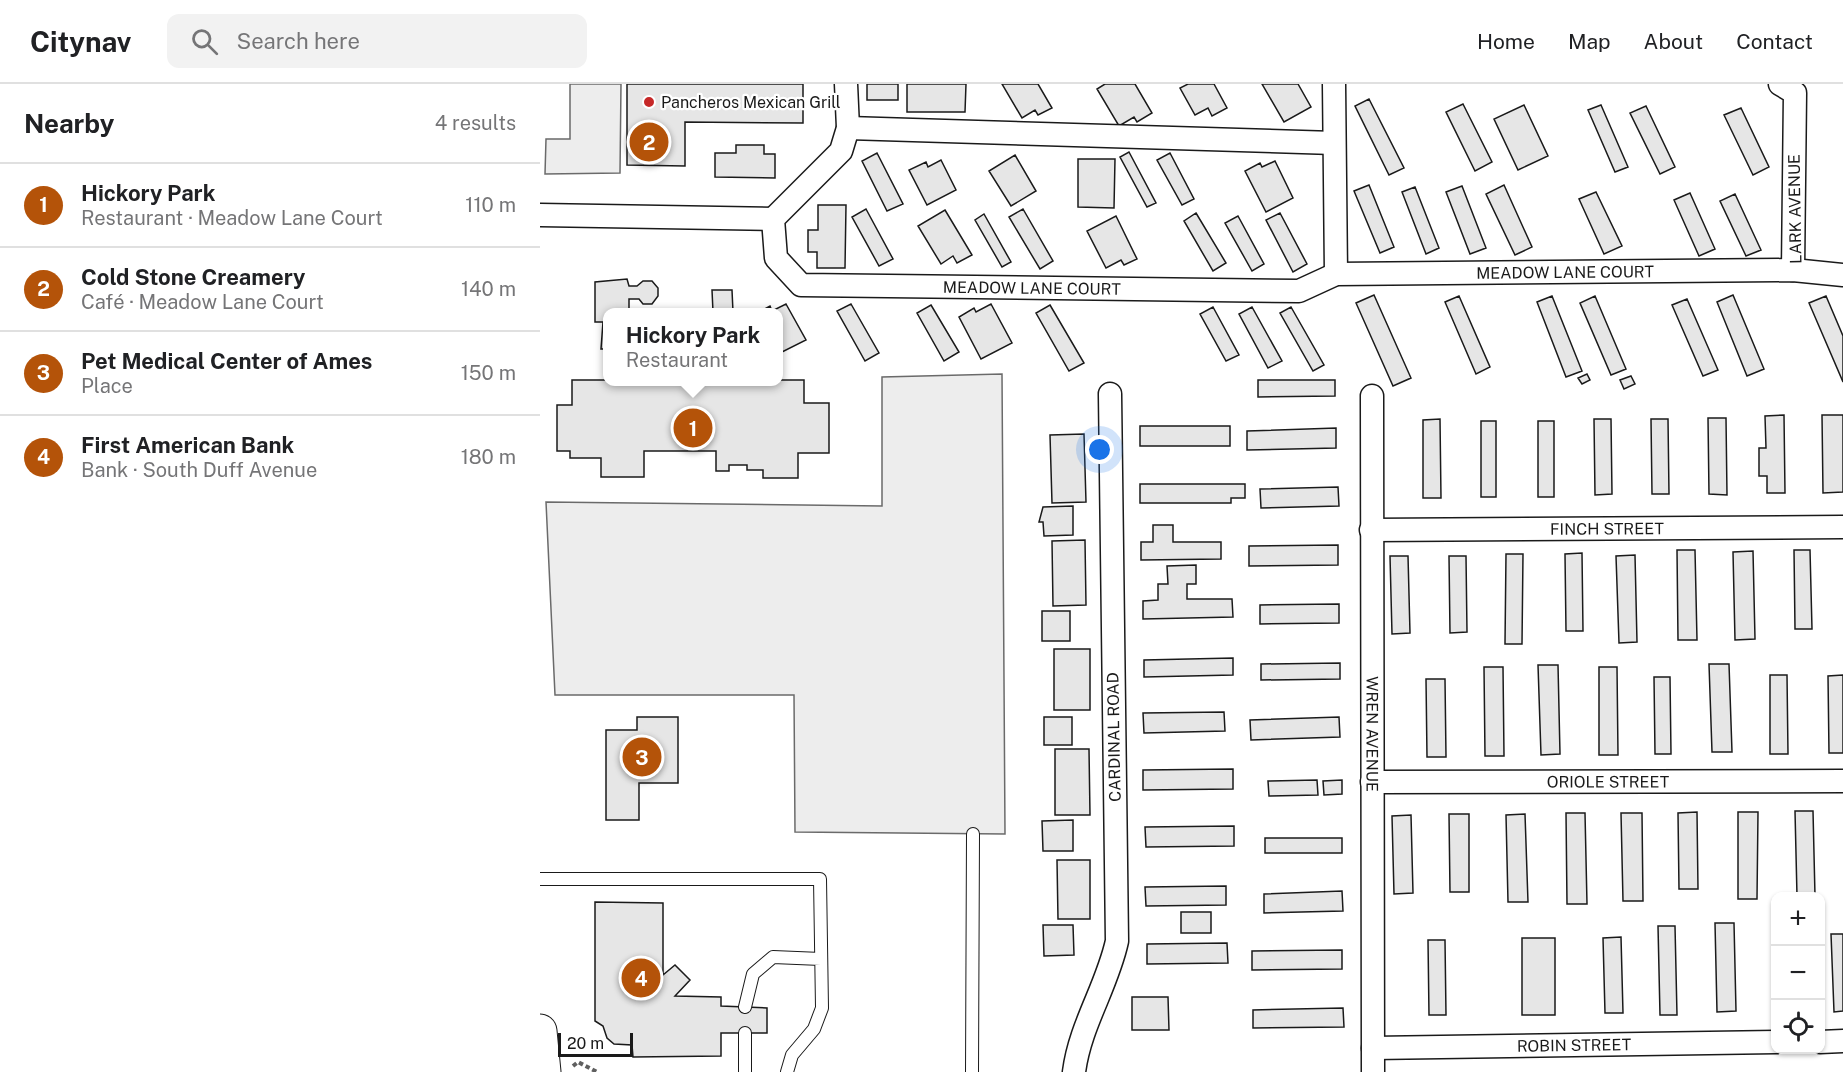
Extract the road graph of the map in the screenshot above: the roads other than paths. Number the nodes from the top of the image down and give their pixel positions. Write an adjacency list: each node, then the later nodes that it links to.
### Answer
1 (846, 84): 4 (street)
2 (1334, 84): 5 (street)
3 (1780, 84): 8 (street, LARK AVENUE)
4 (848, 128): 5 (street); 7 (street)
5 (1334, 143): 9 (street)
6 (540, 215): 7 (street)
7 (774, 219): 9 (street, MEADOW LANE COURT)
8 (1793, 270): 9 (street, MEADOW LANE COURT); 10 (street, LARK AVENUE)
9 (1336, 274)
10 (1843, 275)
11 (1110, 394): 31 (street, CARDINAL ROAD)
12 (1372, 396): 14 (street, WREN AVENUE)
13 (1843, 527): 14 (street, FINCH STREET)
14 (1371, 530): 16 (street, WREN AVENUE)
15 (1843, 781): 16 (street, ORIOLE STREET)
16 (1372, 782): 26 (street, WREN AVENUE)
17 (973, 834): 30 (lane)
18 (540, 879): 19 (lane)
19 (821, 959): 20 (lane); 29 (lane)
20 (745, 1007)
21 (540, 1031): 27 (main road)
22 (745, 1034): 28 (lane)
23 (1843, 1041): 25 (street)
24 (1771, 1042): 26 (street, ROBIN STREET)
25 (1825, 1042)
26 (1373, 1048): 32 (street, WREN AVENUE)
27 (558, 1070)
28 (746, 1072)
29 (787, 1072)
30 (972, 1072)
31 (1074, 1072)
32 (1373, 1072)

